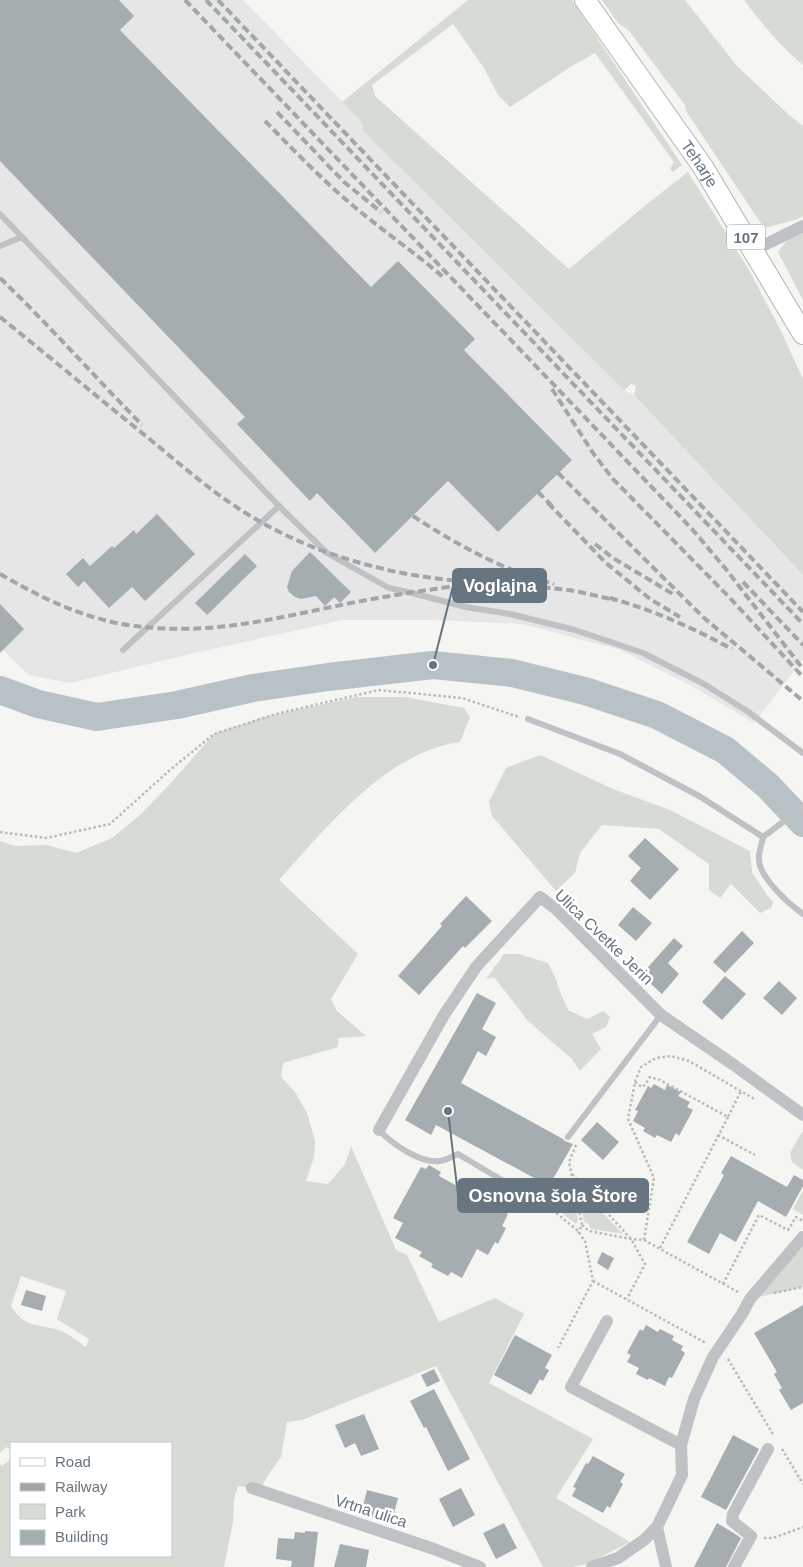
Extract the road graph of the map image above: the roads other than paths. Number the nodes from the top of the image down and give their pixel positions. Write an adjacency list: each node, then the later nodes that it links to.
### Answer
1 (585, 0): 6 (main road, Teharje / 107)
2 (0, 214): 4 (lane)
3 (803, 226): 6 (street)
4 (22, 237): 5 (lane); 8 (lane)
5 (0, 246)
6 (754, 250): 7 (main road, Teharje / 107)
7 (803, 334)
8 (279, 506): 9 (lane); 11 (lane)
9 (123, 650)
10 (528, 719): 13 (lane)
11 (803, 753)
12 (803, 807): 13 (lane)
13 (764, 837): 14 (lane)
14 (803, 914)
15 (660, 1015): 16 (street, Ulica Cvetke Jerin); 17 (street, Ulica Cvetke Jerin); 18 (lane)
16 (803, 1115)
17 (379, 1130): 19 (lane)
18 (568, 1136)
19 (522, 1192)
20 (803, 1237): 22 (street)
21 (607, 1320): 22 (street)
22 (681, 1445): 25 (street)
23 (768, 1450): 29 (street)
24 (252, 1488): 26 (street, Vrtna ulica)
25 (657, 1527): 27 (street); 28 (street)
26 (480, 1567)
27 (592, 1567)
28 (666, 1567)
29 (734, 1567)

